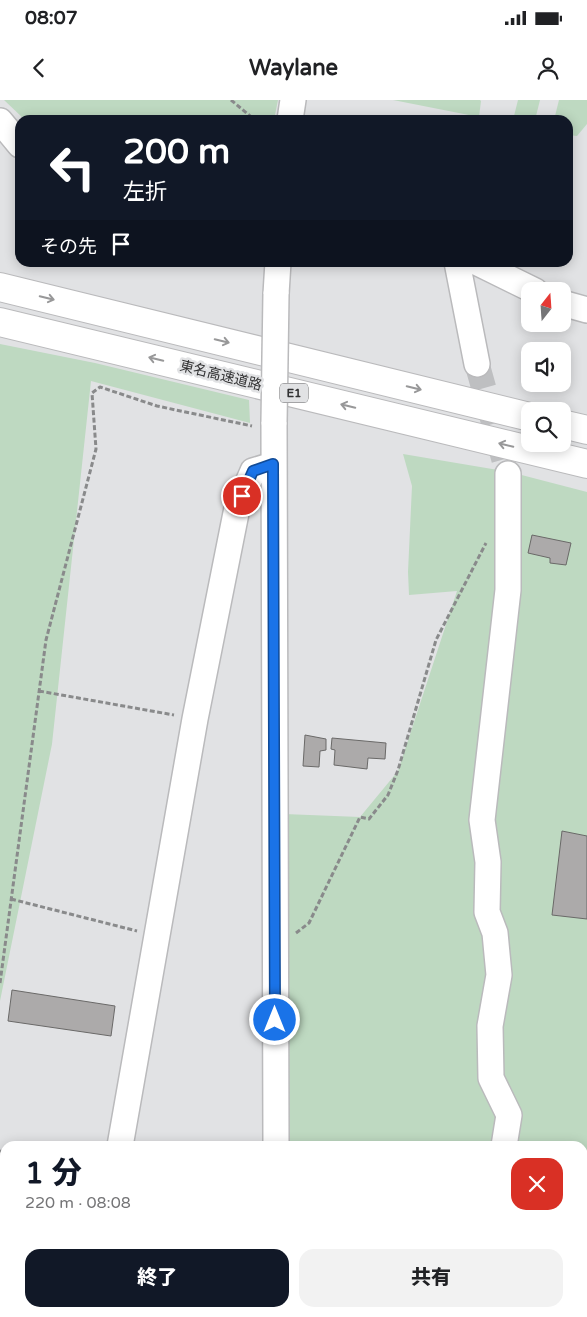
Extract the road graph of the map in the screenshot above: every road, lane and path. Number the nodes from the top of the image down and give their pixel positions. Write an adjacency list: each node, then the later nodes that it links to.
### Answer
1 (231, 100): 3 (path)
2 (293, 100): 4 (street)
3 (249, 115)
4 (291, 115)
5 (0, 121): 6 (street)
6 (15, 139)
7 (278, 267): 16 (street, bridge)
8 (458, 267): 13 (street)
9 (499, 268): 10 (street)
10 (521, 282)
11 (0, 286): 14 (highway, one-way to 14)
12 (0, 322): 19 (highway, 東名高速道路 / E1, one-way to 12)
13 (478, 364)
14 (521, 415)
15 (571, 426): 17 (highway)
16 (273, 427): 18 (street); 22 (path)
17 (587, 430)
18 (273, 464): 23 (street); 26 (street)
19 (587, 464)
20 (508, 474): 30 (street)
21 (487, 540): 26 (path)
22 (40, 691): 23 (path); 24 (path)
23 (195, 719): 25 (street)
24 (11, 899): 25 (path); 27 (path)
25 (158, 937): 28 (street)
26 (276, 944): 29 (street)
27 (0, 983)
28 (121, 1141)
29 (276, 1141)
30 (505, 1141)

